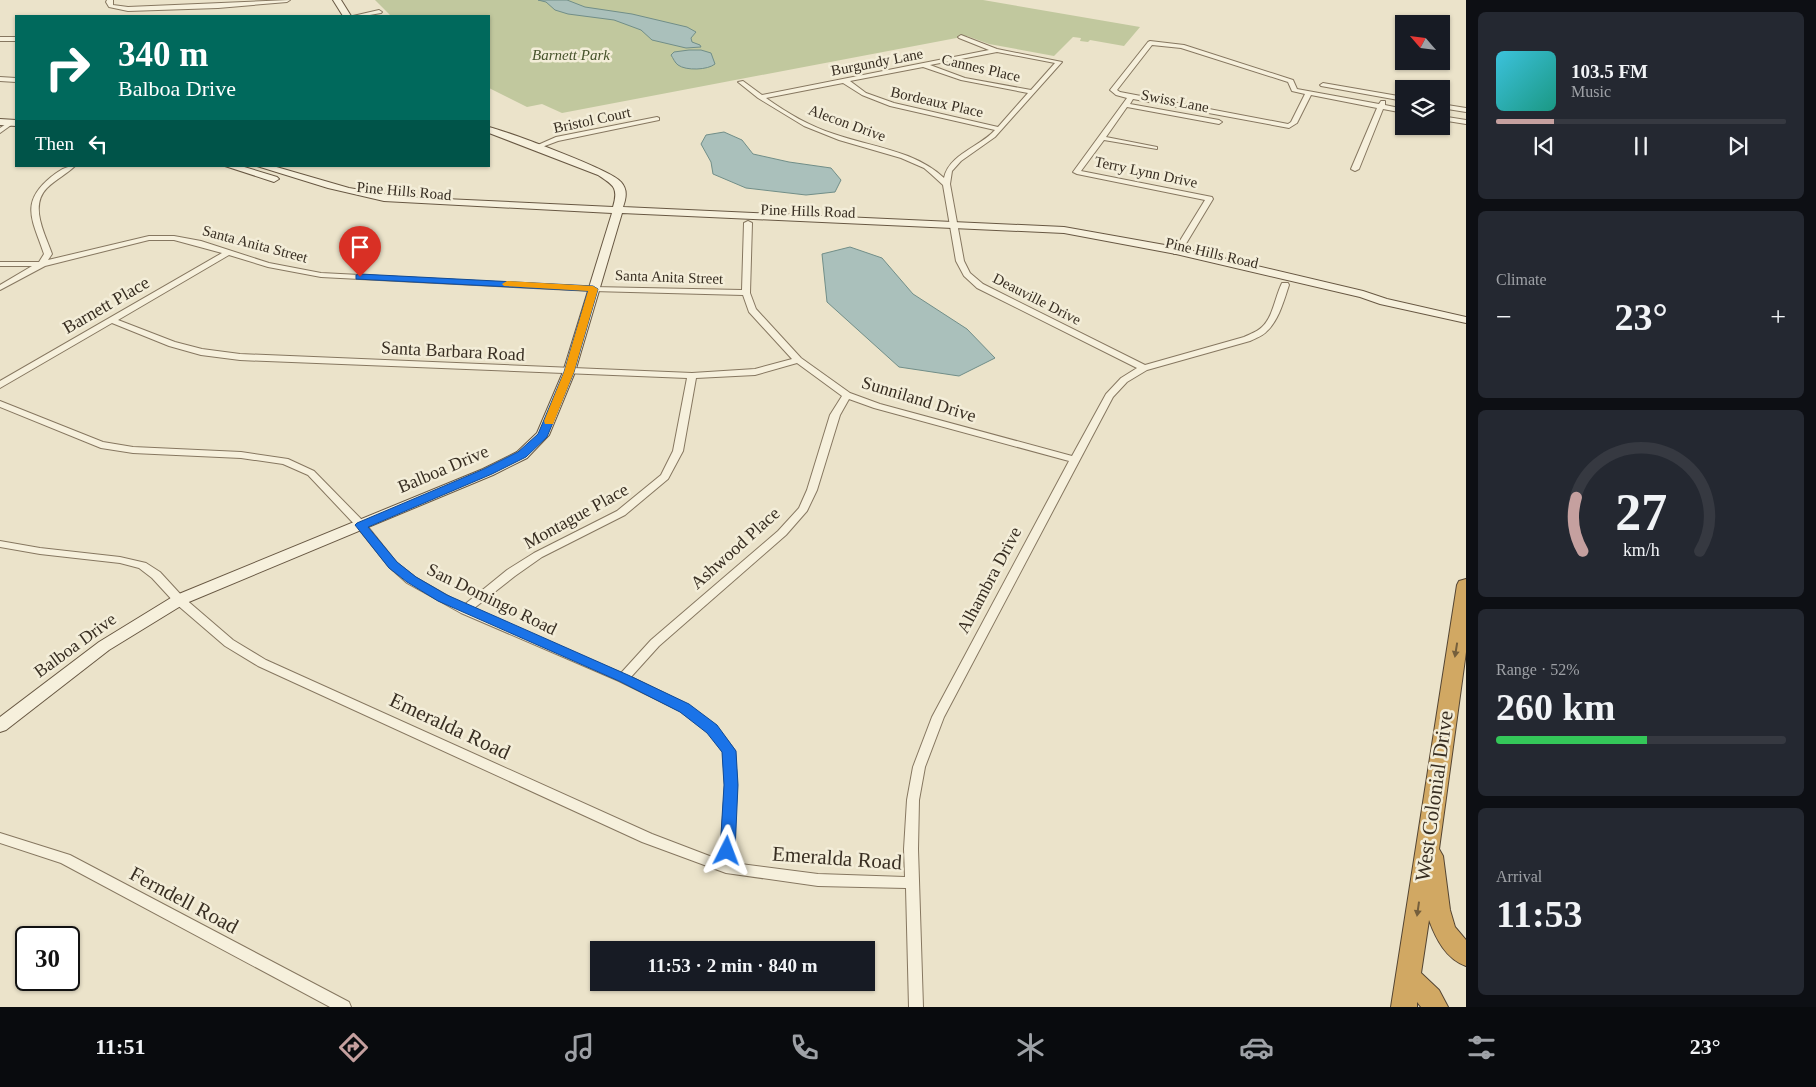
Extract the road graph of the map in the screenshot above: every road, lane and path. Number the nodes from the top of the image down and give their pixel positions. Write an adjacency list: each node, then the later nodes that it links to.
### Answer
1 (110, 0): 2 (street)
2 (287, 0)
3 (337, 0): 5 (main road)
4 (379, 12): 6 (street)
5 (346, 15)
6 (362, 15)
7 (961, 37): 10 (street)
8 (0, 39): 9 (street)
9 (15, 39)
10 (999, 50): 11 (street, Burgundy Lane); 17 (street)
11 (924, 66): 14 (street, Burgundy Lane); 17 (street, Cannes Place)
12 (0, 79): 13 (street)
13 (15, 80)
14 (845, 81): 21 (street, Burgundy Lane); 34 (street, Bordeaux Place)
15 (741, 82): 21 (street, Alecon Drive)
16 (1323, 85): 20 (street)
17 (1033, 92): 34 (street)
18 (1308, 94): 19 (street); 19 (street); 24 (street)
19 (1132, 96): 23 (street)
20 (1385, 96): 22 (street); 24 (street)
21 (760, 97): 43 (street, Alecon Drive)
22 (1395, 98)
23 (1126, 105): 30 (street, Swiss Lane); 36 (street)
24 (1381, 107): 26 (street); 42 (street)
25 (1450, 107): 27 (street)
26 (1395, 109)
27 (1466, 110)
28 (657, 119): 37 (street, Bristol Court)
29 (1450, 119): 31 (street)
30 (1218, 122)
31 (1466, 122)
32 (14, 126): 33 (main road)
33 (1, 128)
34 (1000, 129): 43 (street)
35 (490, 130): 37 (main road, Balboa Drive)
36 (1103, 138): 38 (street); 47 (street, Terry Lynn Drive)
37 (534, 148): 44 (main road, Balboa Drive)
38 (1154, 148)
39 (71, 167): 50 (street)
40 (233, 167): 44 (main road, Pine Hills Road)
41 (266, 167): 44 (main road, Pine Hills Road)
42 (1356, 169)
43 (946, 184): 46 (street, Deauville Drive)
44 (617, 213): 45 (main road, Pine Hills Road); 46 (main road, Pine Hills Road); 53 (main road, Balboa Drive)
45 (748, 223): 46 (main road, Pine Hills Road); 55 (street, Sunniland Drive)
46 (953, 228): 47 (main road, Pine Hills Road); 51 (main road, Pine Hills Road); 60 (street, Deauville Drive)
47 (1177, 252): 54 (main road, Pine Hills Road)
48 (228, 253): 50 (street, Santa Anita Street); 53 (street, Santa Anita Street); 57 (street, Barnett Place)
49 (0, 264): 50 (street, Santa Anita Street)
50 (42, 264): 52 (street)
51 (1284, 285): 54 (main road); 56 (main road, Pine Hills Road); 60 (street, Alhambra Drive)
52 (0, 288)
53 (593, 289): 55 (street, Santa Anita Street); 61 (main road, Balboa Drive)
54 (1345, 290): 56 (main road, Pine Hills Road)
55 (746, 293): 59 (street, Sunniland Drive)
56 (1384, 302): 58 (main road, Pine Hills Road)
57 (111, 320): 61 (street, Santa Barbara Road); 63 (street, Barnett Place)
58 (1466, 320)
59 (798, 360): 62 (street, Santa Barbara Road); 64 (street, Sunniland Drive)
60 (1144, 368): 66 (street, Alhambra Drive)
61 (569, 372): 62 (street, Santa Barbara Road); 67 (main road, Balboa Drive)
62 (692, 376): 71 (street, Montague Place)
63 (0, 385)
64 (847, 395): 66 (street, Sunniland Drive); 72 (street, Ashwood Place)
65 (0, 404): 67 (street, San Domingo Road)
66 (1074, 460): 78 (street, Alhambra Drive)
67 (361, 525): 70 (main road, Balboa Drive); 71 (street, San Domingo Road)
68 (0, 544): 70 (street, Emeralda Road)
69 (1466, 585): 73 (highway, West Colonial Drive, one-way to 73)
70 (179, 600): 74 (main road, Balboa Drive); 77 (street, Emeralda Road)
71 (465, 610): 72 (street, San Domingo Road)
72 (623, 678): 77 (street, San Domingo Road)
73 (1459, 682): 75 (highway, West Colonial Drive)
74 (0, 726)
75 (1430, 826): 79 (highway); 80 (highway, West Colonial Drive, one-way to 80)
76 (0, 838): 81 (street, Ferndell Road)
77 (726, 868): 78 (street, Emeralda Road)
78 (912, 883): 82 (street, Alhambra Drive)
79 (1466, 955)
80 (1408, 978): 83 (highway, West Colonial Drive); 84 (highway)
81 (337, 1006)
82 (916, 1007)
83 (1404, 1007)
84 (1435, 1007)

